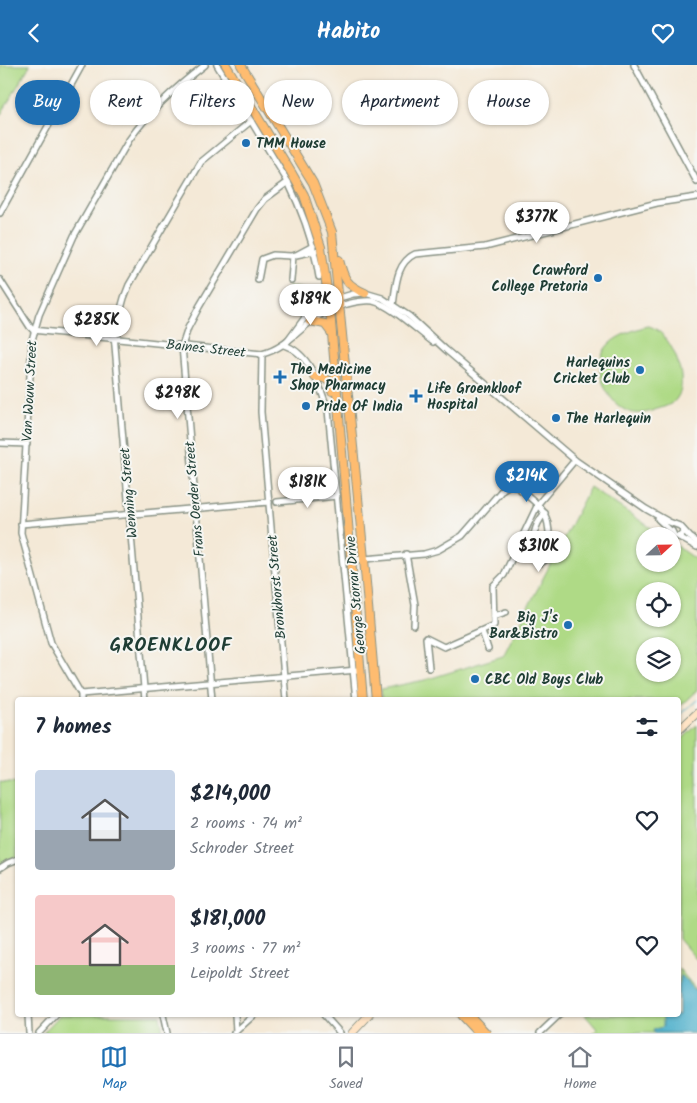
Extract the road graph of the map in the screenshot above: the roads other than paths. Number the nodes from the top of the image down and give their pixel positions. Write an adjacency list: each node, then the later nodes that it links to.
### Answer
1 (82, 65): 14 (street)
2 (205, 65): 32 (street, Van Wouw Street)
3 (217, 65): 8 (street)
4 (226, 65): 7 (main road, George Storrar Drive)
5 (634, 65): 12 (street)
6 (243, 66): 7 (street); 15 (main road, George Storrar Drive)
7 (231, 73): 25 (main road, George Storrar Drive)
8 (226, 80)
9 (246, 125): 34 (street, Wenning Street)
10 (253, 125): 11 (street)
11 (288, 182): 16 (street); 36 (street, Frans Oerder Street)
12 (697, 182)
13 (697, 197): 22 (street)
14 (0, 213)
15 (332, 231): 23 (main road); 26 (main road, George Storrar Drive)
16 (314, 248): 17 (street); 18 (street)
17 (295, 255): 20 (street); 21 (street)
18 (318, 277)
19 (0, 280): 32 (street)
20 (258, 280)
21 (291, 280)
22 (396, 289): 24 (street); 27 (street)
23 (365, 293): 24 (street); 26 (street)
24 (381, 297): 27 (street)
25 (329, 301): 26 (street); 29 (main road, George Storrar Drive); 35 (street)
26 (340, 302): 28 (street); 29 (street, Baines Street); 62 (main road, George Storrar Drive)
27 (393, 304): 28 (street); 30 (street); 37 (street)
28 (385, 306): 30 (street)
29 (330, 310): 31 (street, Baines Street); 33 (main road, George Storrar Drive)
30 (394, 312): 37 (street)
31 (310, 321): 33 (main road); 35 (street, Baines Street)
32 (33, 330): 34 (street, Baines Street); 42 (street, Van Wouw Street)
33 (331, 332): 40 (main road, George Storrar Drive)
34 (113, 339): 36 (street, Baines Street); 51 (street, Wenning Street)
35 (285, 343): 38 (street, Baines Street); 39 (street, George Storrar Drive)
36 (182, 346): 38 (street, Baines Street); 48 (street, Frans Oerder Street)
37 (446, 351): 43 (street)
38 (262, 354): 45 (street, Bronkhorst Street)
39 (315, 377): 40 (main road); 44 (street, George Storrar Drive)
40 (338, 415): 63 (main road, George Storrar Drive)
41 (0, 443): 42 (street)
42 (27, 444): 52 (street, Van Wouw Street)
43 (575, 460): 47 (street); 49 (street)
44 (337, 497): 46 (street); 71 (street, George Storrar Drive)
45 (269, 502): 48 (street); 72 (street, Bronkhorst Street)
46 (277, 502)
47 (538, 504): 50 (street); 61 (street); 65 (street)
48 (195, 508): 51 (street); 74 (street, Frans Oerder Street)
49 (646, 509): 53 (street); 54 (street)
50 (545, 513): 50 (street)
51 (129, 515): 52 (street); 75 (street, Wenning Street)
52 (21, 524): 76 (street, Van Wouw Street)
53 (677, 525): 55 (street); 56 (street)
54 (666, 527)
55 (674, 527)
56 (683, 530): 57 (street); 59 (street)
57 (681, 535)
58 (681, 538): 60 (street)
59 (697, 542)
60 (697, 547)
61 (406, 554): 62 (street); 67 (street)
62 (364, 559): 63 (street); 66 (main road, George Storrar Drive)
63 (352, 560): 71 (main road, George Storrar Drive)
64 (506, 612): 65 (street)
65 (494, 616): 68 (street)
66 (369, 621): 71 (main road); 73 (main road, George Storrar Drive)
67 (414, 625)
68 (482, 631): 69 (street); 70 (street)
69 (488, 649)
70 (429, 668)
71 (357, 670): 72 (street); 73 (main road); 80 (street, George Storrar Drive); 81 (main road, George Storrar Drive)
72 (284, 676): 74 (street); 79 (street, Bronkhorst Street)
73 (373, 676): 82 (main road, George Storrar Drive)
74 (210, 683): 75 (street); 78 (street, Frans Oerder Street)
75 (143, 688): 76 (street); 77 (street, Wenning Street)
76 (81, 697)
77 (144, 697)
78 (212, 697)
79 (286, 697)
80 (356, 697)
81 (362, 697)
82 (376, 697)
83 (697, 713): 84 (main road)
84 (681, 728)
85 (15, 860): 86 (street)
86 (0, 868)
87 (28, 1017): 98 (street)
88 (54, 1017): 99 (street)
89 (164, 1017): 100 (street)
90 (235, 1017): 97 (street)
91 (252, 1017): 97 (street)
92 (326, 1017): 101 (street)
93 (367, 1017): 102 (main road)
94 (463, 1017): 103 (main road)
95 (472, 1017): 104 (main road)
96 (557, 1017): 105 (street)
97 (235, 1032)
98 (29, 1033)
99 (39, 1033)
100 (167, 1033)
101 (340, 1033)
102 (352, 1033)
103 (478, 1033)
104 (486, 1033)
105 (540, 1033)

